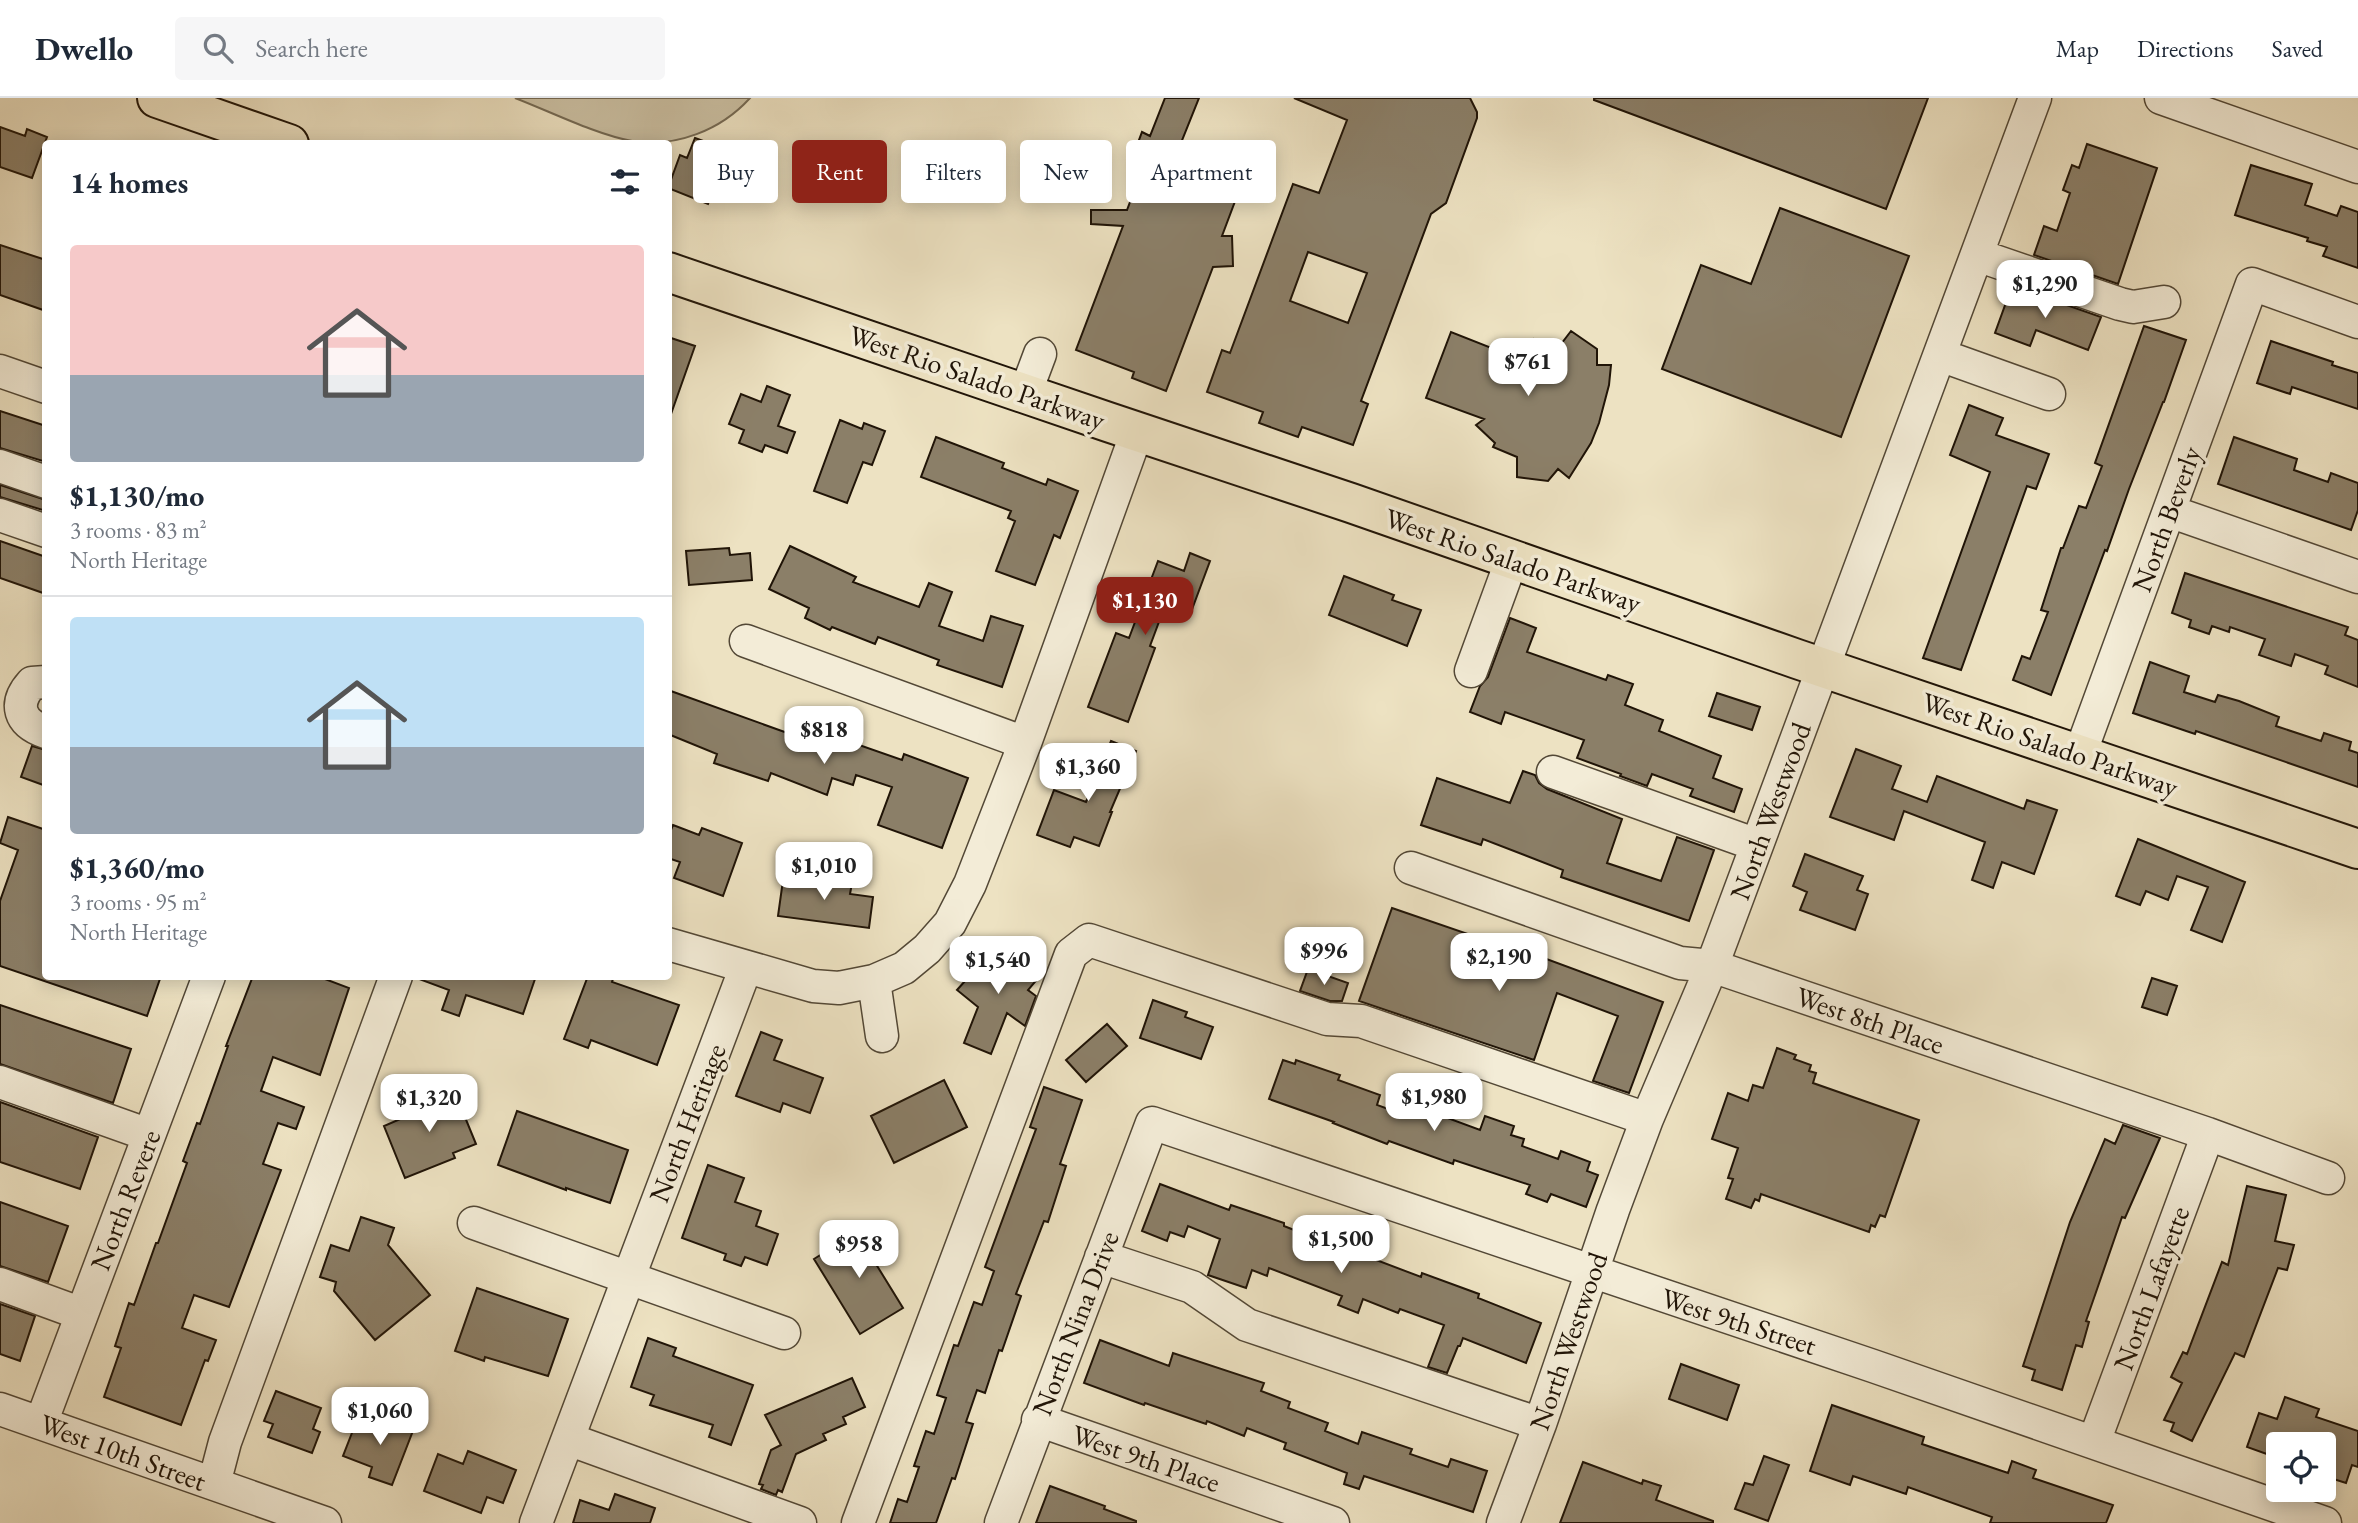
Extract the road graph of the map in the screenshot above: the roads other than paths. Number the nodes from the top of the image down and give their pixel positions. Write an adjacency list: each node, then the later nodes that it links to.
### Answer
1 (157, 98): 4 (main road)
2 (2035, 98): 6 (street, North Westwood)
3 (2161, 98): 5 (street)
4 (278, 140)
5 (2358, 167)
6 (1977, 255): 8 (street); 11 (street, North Westwood)
7 (672, 273): 14 (main road, West Rio Salado Parkway)
8 (2164, 302)
9 (2358, 322): 19 (street, North Beverly)
10 (1040, 354): 14 (street)
11 (1940, 355): 15 (street); 25 (street, North Westwood)
12 (0, 371): 13 (street)
13 (42, 386)
14 (1025, 394): 16 (main road, West Rio Salado Parkway)
15 (2049, 394)
16 (1137, 432): 22 (main road, West Rio Salado Parkway); 29 (street)
17 (0, 466): 18 (street)
18 (42, 481)
19 (2169, 511): 23 (street); 30 (street, North Beverly)
20 (0, 515): 21 (street)
21 (42, 530)
22 (1512, 559): 25 (main road, West Rio Salado Parkway); 26 (street)
23 (2358, 577)
24 (746, 641): 29 (street)
25 (1824, 667): 30 (main road, West Rio Salado Parkway); 32 (street, North Westwood)
26 (1471, 671)
27 (42, 682): 28 (street)
28 (42, 731)
29 (1025, 743): 40 (street)
30 (2080, 754): 33 (main road, West Rio Salado Parkway)
31 (1553, 772): 32 (street)
32 (1757, 845): 36 (street, North Westwood)
33 (2358, 849)
34 (1411, 869): 36 (street, West 8th Place)
35 (672, 945): 37 (street)
36 (1712, 966): 43 (street, North Westwood); 45 (street, West 8th Place)
37 (746, 967): 40 (street); 51 (street, North Heritage)
38 (207, 980): 46 (street, North Revere)
39 (395, 980): 61 (street)
40 (874, 981): 41 (street)
41 (882, 1036)
42 (0, 1082): 46 (street)
43 (1647, 1119): 50 (street, North Westwood); 65 (street)
44 (1152, 1123): 49 (street, North Nina Drive); 50 (street, West 9th Street)
45 (2208, 1134): 47 (street, West 8th Place); 60 (street, North Lafayette)
46 (149, 1135): 53 (street, North Revere)
47 (2328, 1178)
48 (474, 1223): 51 (street)
49 (1101, 1256): 56 (street, North Nina Drive); 58 (street)
50 (1591, 1272): 58 (street, North Westwood); 60 (street, West 9th Street)
51 (627, 1278): 54 (street); 59 (street, North Heritage)
52 (0, 1284): 53 (street)
53 (82, 1314): 57 (street, North Revere)
54 (784, 1333)
55 (0, 1409): 57 (street, West 10th Street)
56 (1038, 1420): 66 (street, North Nina Drive); 67 (street, West 9th Place)
57 (41, 1423): 61 (street, West 10th Street)
58 (1540, 1424): 68 (street, North Westwood)
59 (568, 1440): 63 (street, North Heritage); 64 (street)
60 (2094, 1442): 69 (street, West 9th Street)
61 (214, 1484): 62 (street, West 10th Street)
62 (325, 1523)
63 (536, 1523)
64 (800, 1523)
65 (858, 1523)
66 (1000, 1523)
67 (1333, 1523)
68 (1503, 1523)
69 (2325, 1523)

